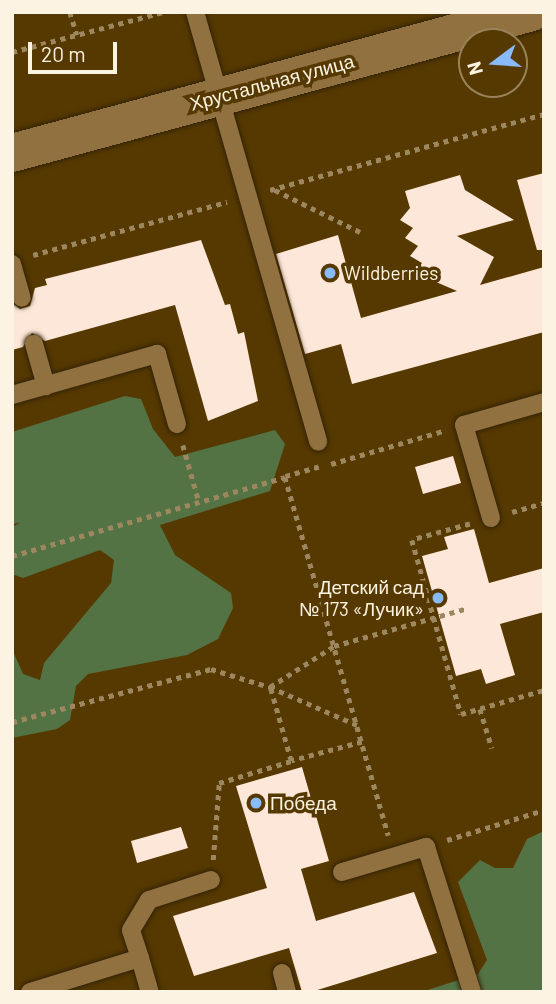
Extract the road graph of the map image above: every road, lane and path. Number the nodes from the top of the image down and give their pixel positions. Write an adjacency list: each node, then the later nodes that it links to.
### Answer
1 (70, 12): 5 (path)
2 (163, 12): 5 (path)
3 (195, 12): 7 (lane)
4 (532, 12): 7 (street, Хрустальная улица)
5 (77, 35): 6 (path)
6 (12, 52)
7 (220, 96): 9 (street, Хрустальная улица); 11 (lane)
8 (544, 114): 10 (path)
9 (12, 153)
10 (274, 189): 11 (path); 12 (path)
11 (248, 196): 13 (path); 21 (lane)
12 (360, 232)
13 (19, 261): 14 (lane)
14 (22, 298)
15 (34, 344): 16 (lane)
16 (46, 386): 17 (lane); 19 (lane)
17 (12, 395)
18 (544, 402): 20 (lane)
19 (177, 424): 23 (path)
20 (464, 425): 22 (path); 25 (lane)
21 (318, 442)
22 (285, 477): 23 (path); 29 (path)
23 (199, 502): 26 (path)
24 (544, 503): 25 (path)
25 (491, 518): 28 (path)
26 (12, 556)
27 (465, 609): 28 (path)
28 (434, 618): 29 (path); 32 (path)
29 (334, 646): 30 (path); 34 (path)
30 (270, 687): 33 (path); 34 (path); 37 (path)
31 (544, 690): 32 (path)
32 (480, 709): 36 (path)
33 (12, 722)
34 (357, 725): 35 (path)
35 (362, 742): 37 (path); 40 (path)
36 (492, 748)
37 (291, 761): 42 (path)
38 (544, 810): 39 (path)
39 (426, 847): 40 (lane); 48 (lane)
40 (394, 856): 41 (lane)
41 (342, 872)
42 (211, 880): 43 (lane)
43 (140, 958): 45 (lane); 46 (lane)
44 (282, 973): 47 (lane)
45 (30, 992)
46 (150, 992)
47 (287, 992)
48 (472, 992)

